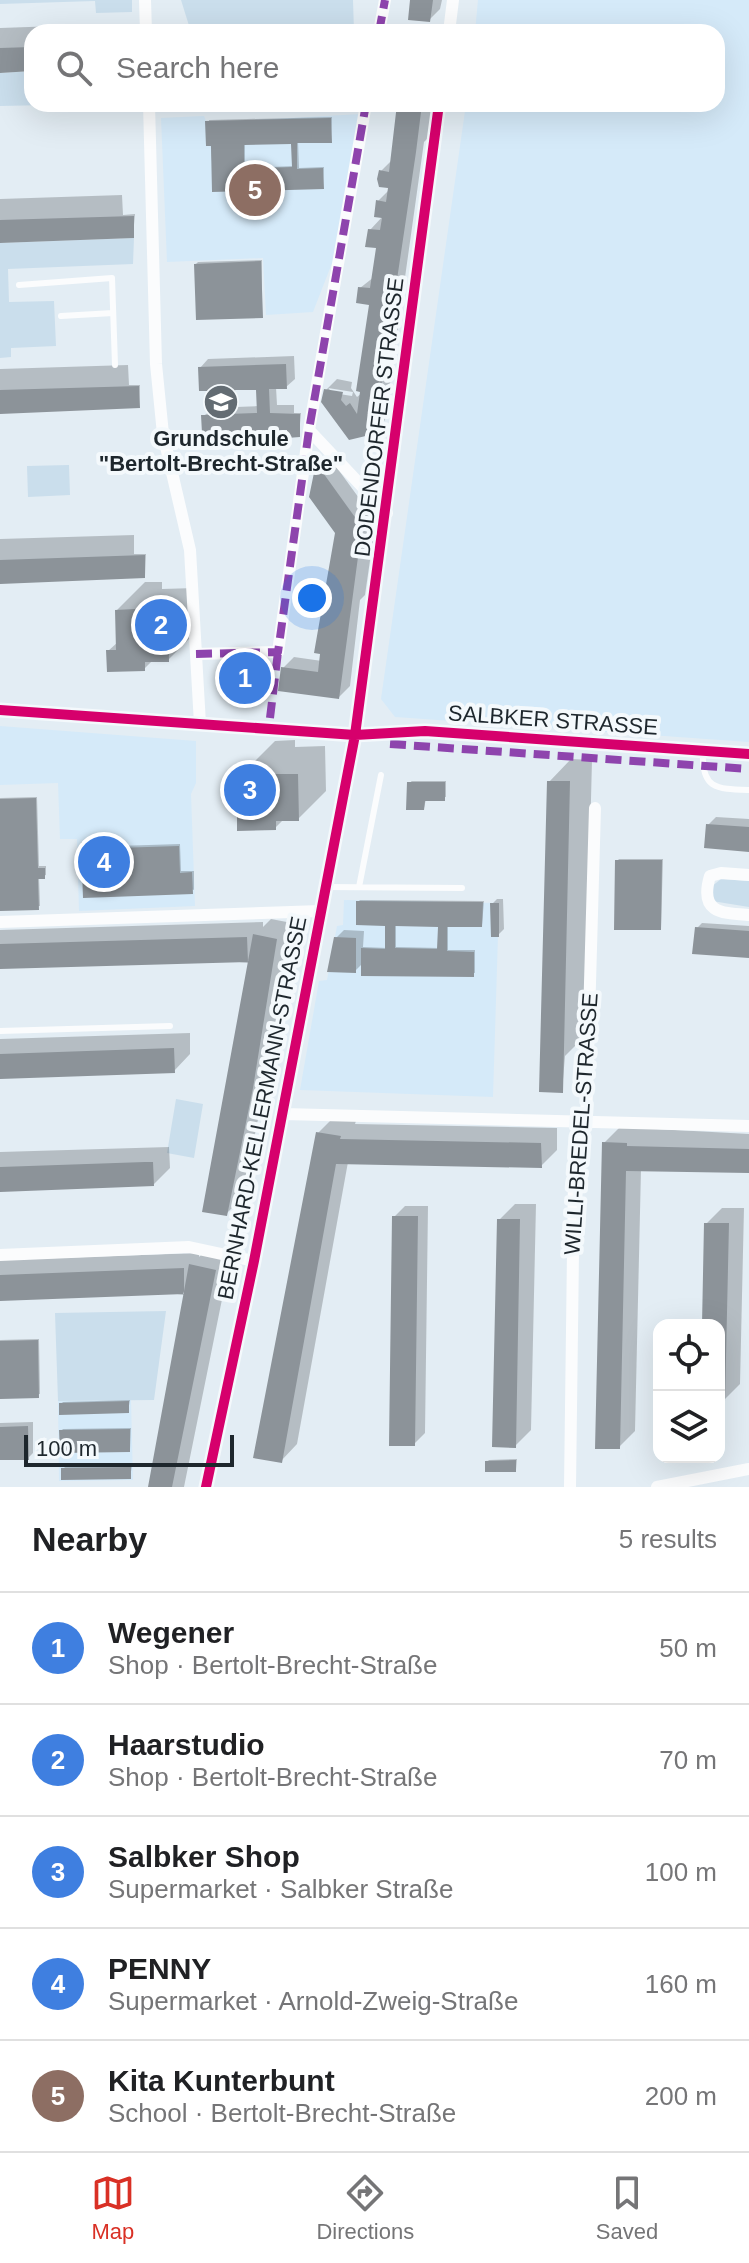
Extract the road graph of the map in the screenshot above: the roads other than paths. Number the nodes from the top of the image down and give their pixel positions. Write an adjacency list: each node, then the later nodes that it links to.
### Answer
1 (145, 0): 4 (street)
2 (385, 0): 5 (street)
3 (453, 0): 6 (street)
4 (146, 24)
5 (380, 24)
6 (450, 24)
7 (149, 112): 16 (street)
8 (365, 112): 14 (street)
9 (438, 112): 15 (street, DODENDORFER STRASSE)
10 (19, 285): 11 (lane)
11 (113, 313): 12 (lane); 13 (lane)
12 (61, 316)
13 (115, 365)
14 (309, 430): 15 (street); 16 (street)
15 (387, 513): 19 (street, DODENDORFER STRASSE)
16 (196, 654): 18 (street)
17 (0, 710): 18 (street, SALBKER STRASSE)
18 (200, 724): 19 (street, SALBKER STRASSE)
19 (355, 735): 20 (street, SALBKER STRASSE); 26 (street, BERNHARD-KELLERMANN-STRASSE)
20 (703, 751): 21 (street, SALBKER STRASSE); 23 (lane)
21 (749, 754)
22 (381, 775): 27 (lane)
23 (749, 790)
24 (595, 808): 35 (street, WILLI-BREDEL-STRASSE)
25 (749, 875): 30 (street)
26 (325, 887): 27 (lane); 29 (street, BERNHARD-KELLERMANN-STRASSE)
27 (359, 887): 28 (lane)
28 (462, 888)
29 (321, 911): 31 (street); 34 (street, BERNHARD-KELLERMANN-STRASSE)
30 (749, 915)
31 (0, 922)
32 (170, 1026): 33 (lane)
33 (0, 1031)
34 (283, 1114): 35 (street); 38 (street, BERNHARD-KELLERMANN-STRASSE)
35 (586, 1123): 36 (street); 41 (street, WILLI-BREDEL-STRASSE)
36 (749, 1126)
37 (0, 1255): 38 (street)
38 (254, 1261): 40 (street, BERNHARD-KELLERMANN-STRASSE)
39 (749, 1469): 42 (street)
40 (206, 1487)
41 (570, 1487)
42 (657, 1487)

